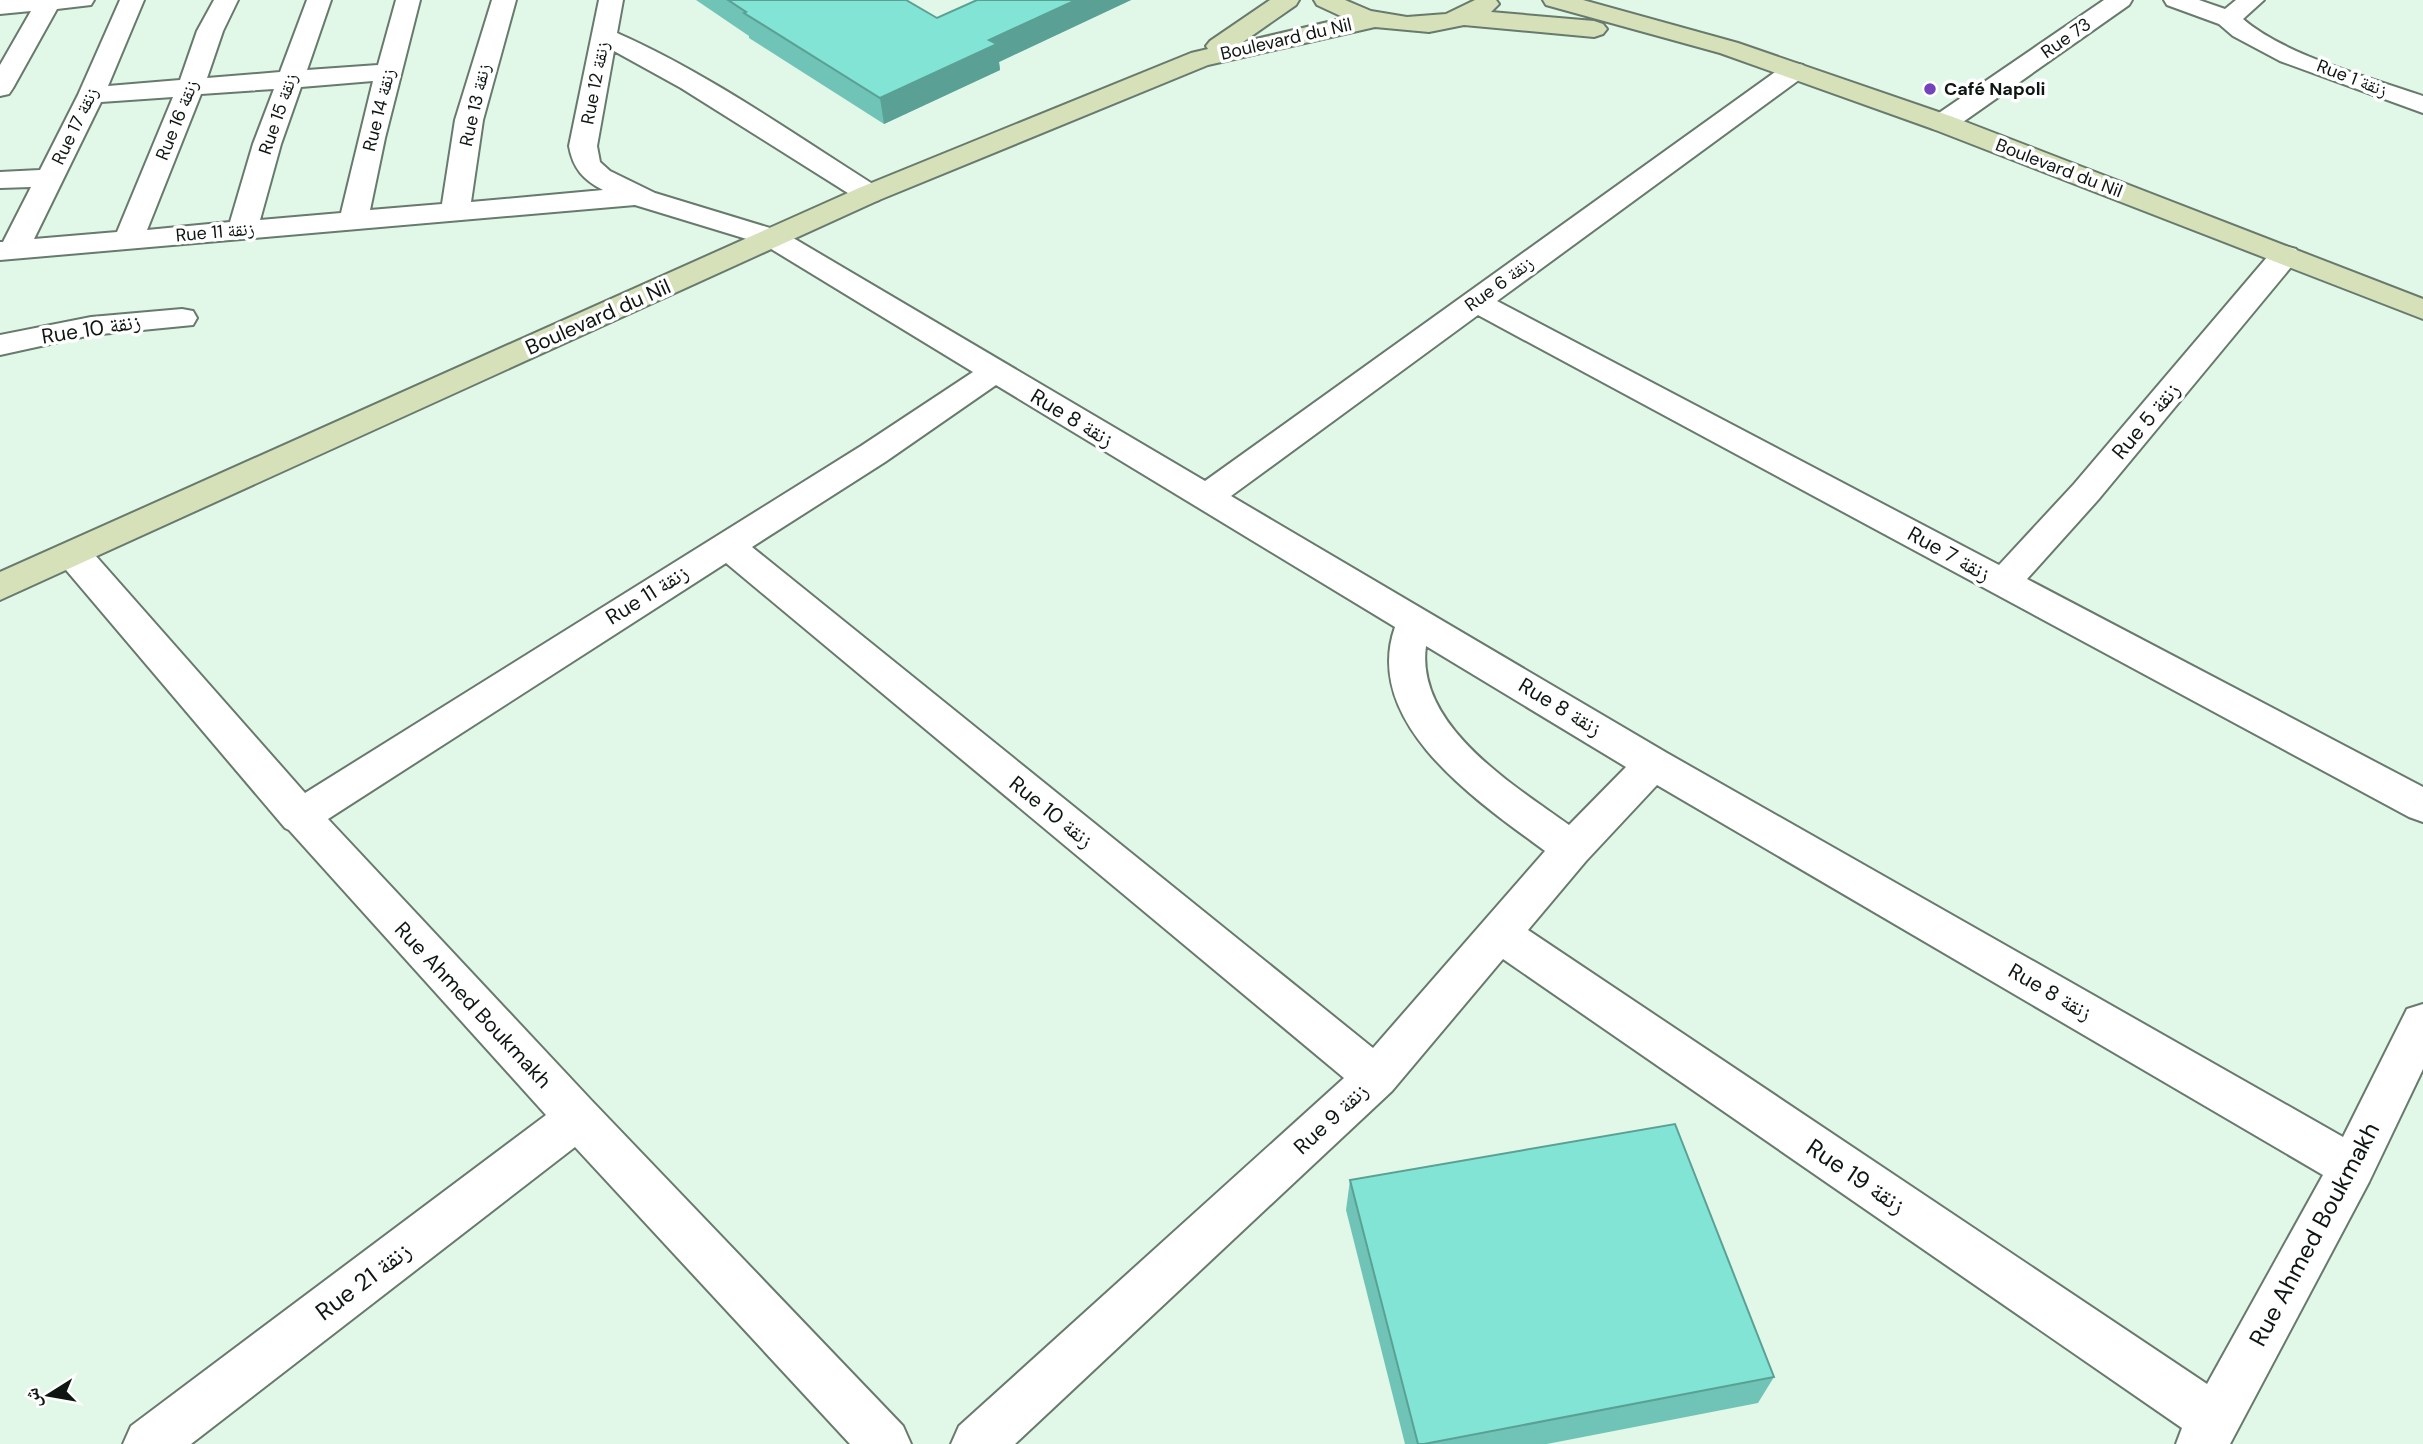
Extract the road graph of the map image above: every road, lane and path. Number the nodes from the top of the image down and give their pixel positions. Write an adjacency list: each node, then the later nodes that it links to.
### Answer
1 (82, 0): 15 (street)
2 (132, 0): 28 (street, Rue 17 زنقة)
3 (226, 0): 26 (street, Rue 16 زنقة)
4 (319, 0): 25 (street, Rue 15 زنقة)
5 (408, 0): 24 (street, Rue 14 زنقة)
6 (504, 0): 35 (street, Rue 13 زنقة)
7 (611, 0): 20 (street, Rue 12 زنقة)
8 (1287, 0): 22 (street, Boulevard du Nil)
9 (1326, 0): 19 (street)
10 (1490, 0): 17 (street)
11 (1555, 0): 21 (street, Boulevard du Nil)
12 (2120, 0): 30 (street, Rue 73)
13 (2176, 0): 18 (street, Rue 1 زنقة)
14 (2252, 0): 18 (street)
15 (49, 1): 16 (street); 27 (street)
16 (0, 6)
17 (1464, 16): 19 (street); 21 (street, Boulevard du Nil)
18 (2228, 19): 29 (street, Rue 1 زنقة)
19 (1372, 20): 22 (street, Boulevard du Nil)
20 (604, 37): 33 (street); 34 (street, Rue 12 زنقة)
21 (1690, 38): 23 (street, Boulevard du Nil)
22 (1200, 59): 33 (street, Boulevard du Nil)
23 (1794, 71): 30 (street, Boulevard du Nil); 42 (street, Rue 6 زنقة)
24 (388, 72): 25 (street); 36 (street, Rue 14 زنقة)
25 (289, 79): 26 (street); 37 (street, Rue 15 زنقة)
26 (191, 86): 28 (street); 39 (street, Rue 16 زنقة)
27 (0, 88)
28 (91, 94): 31 (street, Rue 17 زنقة)
29 (2423, 104)
30 (1943, 123): 41 (street, Boulevard du Nil)
31 (50, 178): 32 (street); 40 (street, Rue 17 زنقة)
32 (0, 180)
33 (869, 194): 38 (street, Boulevard du Nil)
34 (639, 196): 35 (street, Rue 11 زنقة); 38 (street, Rue 8 زنقة)
35 (455, 212): 36 (street, Rue 11 زنقة)
36 (354, 220): 37 (street, Rue 11 زنقة)
37 (243, 229): 39 (street, Rue 11 زنقة)
38 (773, 238): 46 (street, Rue 8 زنقة); 49 (street, Boulevard du Nil)
39 (128, 240): 40 (street, Rue 11 زنقة)
40 (7, 250)
41 (2286, 255): 43 (street, Boulevard du Nil); 50 (street, Rue 5 زنقة)
42 (1476, 302): 47 (street, Rue 6 زنقة); 50 (street, Rue 7 زنقة)
43 (2423, 310)
44 (182, 317): 45 (street, Rue 10 زنقة)
45 (0, 345)
46 (994, 372): 47 (street, Rue 8 زنقة); 48 (street, Rue 11 زنقة)
47 (1205, 498): 52 (street, Rue 8 زنقة)
48 (727, 545): 55 (street, Rue 11 زنقة); 59 (street, Rue 10 زنقة)
49 (74, 555): 51 (street, Boulevard du Nil); 55 (street, Rue Ahmed Boukmakh)
50 (2002, 584): 54 (street, Rue 7 زنقة)
51 (0, 587)
52 (1416, 620): 53 (street, Rue 8 زنقة); 56 (street)
53 (1653, 764): 56 (street, Rue 9 زنقة); 61 (street, Rue 8 زنقة)
54 (2423, 806)
55 (299, 817): 60 (street, Rue Ahmed Boukmakh)
56 (1572, 849): 57 (street, Rue 9 زنقة)
57 (1498, 933): 59 (street, Rue 9 زنقة); 62 (street, Rue 19 زنقة)
58 (2423, 1023): 61 (street, Rue Ahmed Boukmakh)
59 (1376, 1077): 65 (street, Rue 9 زنقة)
60 (578, 1118): 63 (street, Rue 21 زنقة); 64 (street, Rue Ahmed Boukmakh)
61 (2352, 1167): 62 (street, Rue Ahmed Boukmakh)
62 (2209, 1432)
63 (149, 1444)
64 (885, 1444)
65 (977, 1444)

